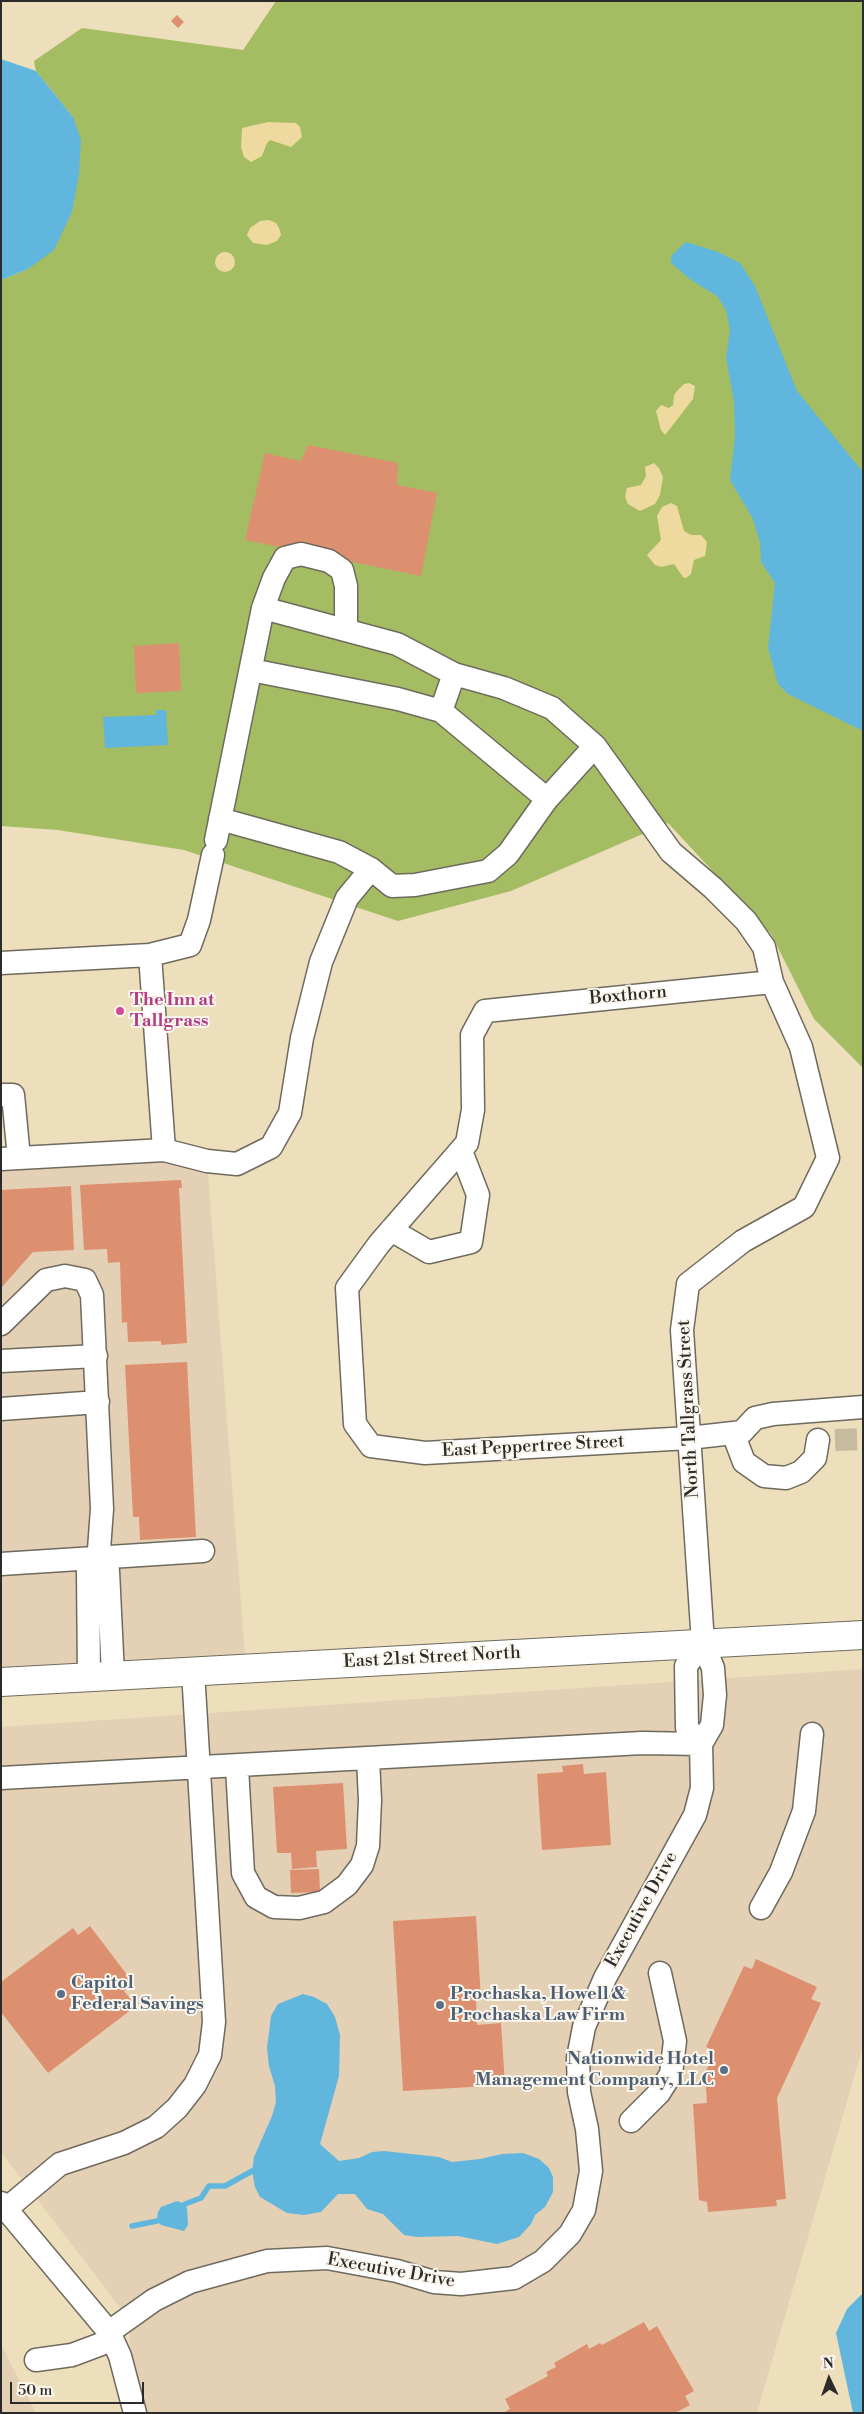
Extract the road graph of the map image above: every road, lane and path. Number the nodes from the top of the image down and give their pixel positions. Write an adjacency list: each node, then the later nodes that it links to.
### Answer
1 (263, 608): 2 (street, North Tallgrass Street); 2 (street); 3 (street)
2 (346, 630): 4 (street, North Tallgrass Street)
3 (251, 670): 5 (street); 8 (street)
4 (454, 674): 5 (street); 6 (street, North Tallgrass Street)
5 (441, 711): 7 (street)
6 (595, 746): 7 (street); 12 (street, North Tallgrass Street)
7 (547, 799): 9 (street)
8 (217, 838): 9 (street); 10 (street)
9 (371, 869): 14 (street)
10 (150, 955): 11 (street); 14 (street)
11 (1, 963)
12 (772, 982): 15 (street, Boxthorn); 26 (street, North Tallgrass Street)
13 (1, 1095): 16 (street)
14 (164, 1150): 16 (street)
15 (461, 1151): 17 (street); 17 (street)
16 (10, 1159)
17 (391, 1230): 26 (street, East Peppertree Street)
18 (1, 1324): 19 (street)
19 (96, 1356): 20 (street); 21 (street)
20 (1, 1361)
21 (98, 1402): 23 (street); 28 (street)
22 (863, 1407): 24 (street)
23 (1, 1409)
24 (818, 1410): 25 (street); 25 (street)
25 (733, 1433): 26 (street, East Peppertree Street)
26 (690, 1438): 31 (street, North Tallgrass Street)
27 (203, 1551): 28 (street)
28 (98, 1560): 29 (street); 33 (street)
29 (1, 1564)
30 (863, 1635): 31 (main road, East 21st Street North)
31 (703, 1643): 32 (main road, East 21st Street North); 36 (street, Executive Drive)
32 (193, 1671): 33 (main road, East 21st Street North); 39 (street)
33 (101, 1676): 34 (main road, East 21st Street North)
34 (1, 1682)
35 (812, 1734): 43 (street)
36 (701, 1744): 37 (street); 47 (street, Executive Drive)
37 (368, 1759): 38 (street); 41 (street)
38 (237, 1767): 39 (street); 41 (street)
39 (199, 1769): 40 (street); 42 (street)
40 (1, 1778)
41 (243, 1873): 42 (street)
42 (206, 1874): 46 (street)
43 (761, 1908)
44 (660, 1973): 45 (street)
45 (631, 2121)
46 (4, 2206): 47 (street)
47 (111, 2336): 48 (street, Executive Drive); 49 (street)
48 (36, 2360)
49 (135, 2413)

